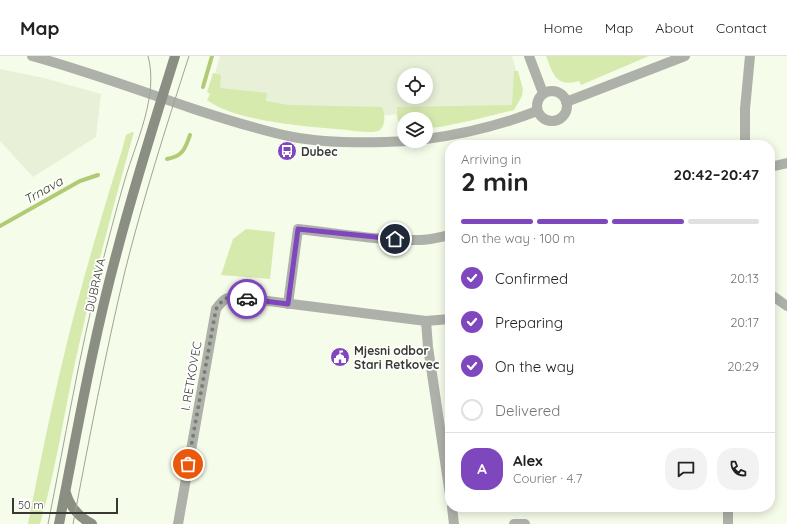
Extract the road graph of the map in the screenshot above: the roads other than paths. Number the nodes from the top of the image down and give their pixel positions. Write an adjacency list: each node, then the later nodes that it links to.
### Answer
1 (32, 56): 7 (street)
2 (175, 56): 7 (main road, DUBRAVA)
3 (528, 56): 6 (street)
4 (685, 56): 8 (street)
5 (750, 56): 11 (street)
6 (543, 94): 8 (street); 9 (street)
7 (162, 98): 12 (street); 22 (main road, DUBRAVA)
8 (566, 102): 9 (street)
9 (537, 112): 10 (street)
10 (433, 138)
11 (745, 140)
12 (397, 141)
13 (787, 163): 14 (street)
14 (775, 166)
15 (445, 236): 17 (street)
16 (775, 298): 18 (street)
17 (288, 304): 20 (street, I. RETKOVEC); 27 (street, I. RETKOVEC)
18 (787, 306)
19 (445, 320): 20 (street, I. RETKOVEC)
20 (426, 321): 21 (street)
21 (445, 461)
22 (65, 492): 25 (main road, DUBRAVA); 26 (main road)
23 (453, 512): 28 (street)
24 (728, 512): 31 (street)
25 (59, 524)
26 (92, 524)
27 (178, 524)
28 (454, 524)
29 (514, 524): 30 (street)
30 (525, 524)
31 (728, 524)

